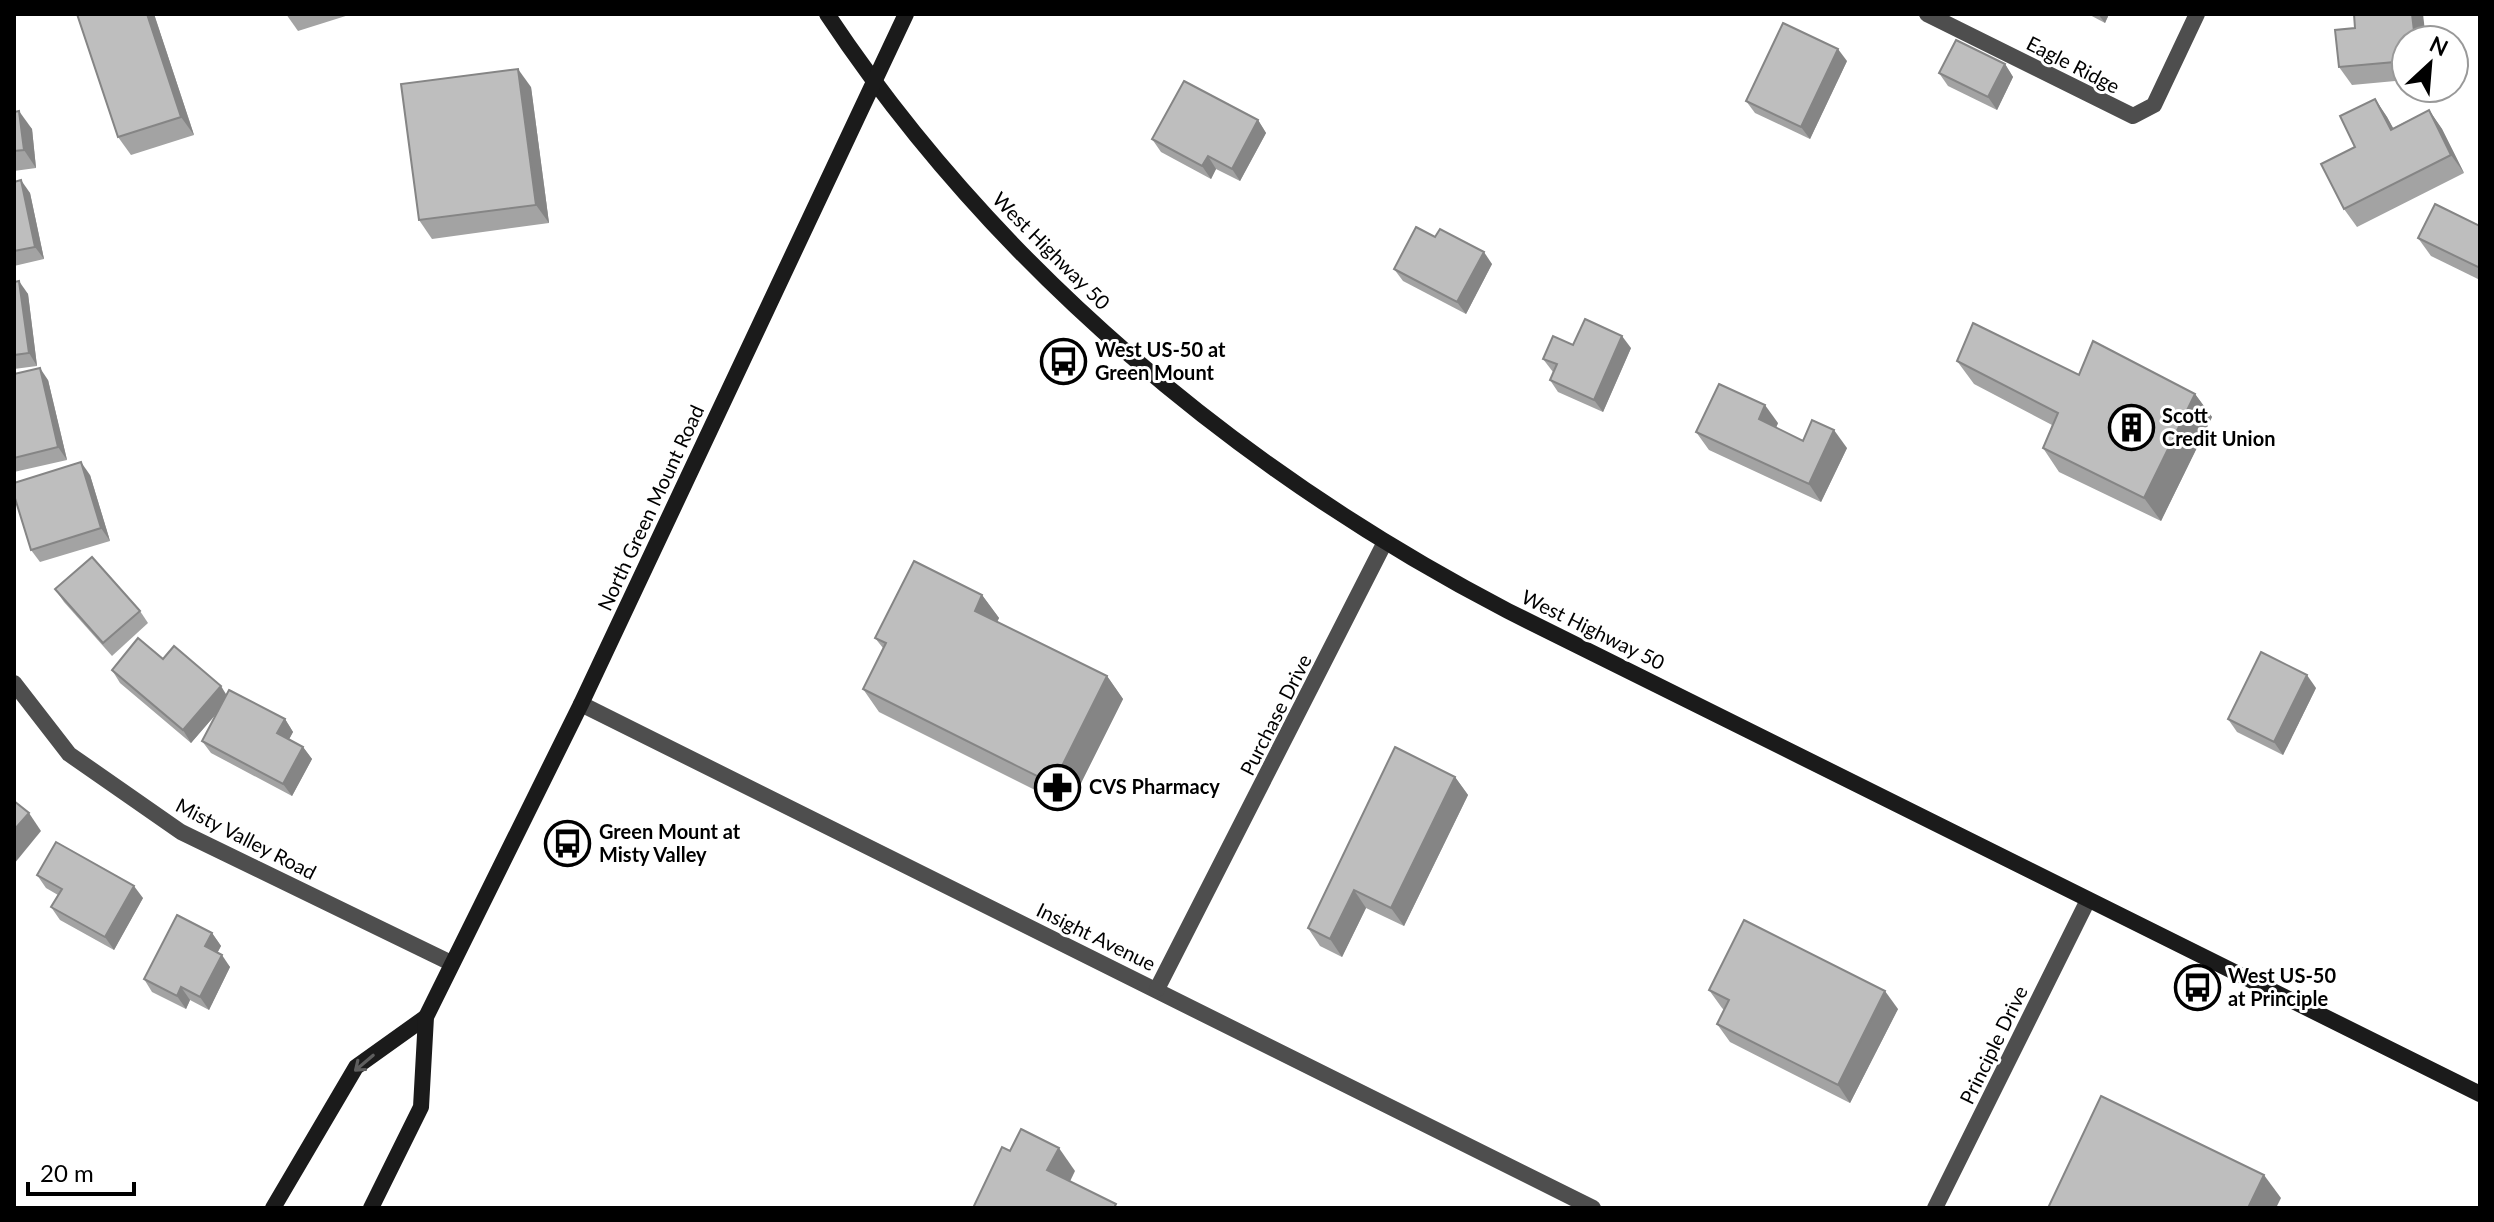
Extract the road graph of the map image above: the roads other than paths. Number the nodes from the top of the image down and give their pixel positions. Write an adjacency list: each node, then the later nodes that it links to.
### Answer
1 (827, 14): 5 (main road, West Highway 50)
2 (906, 14): 5 (main road, North Green Mount Road)
3 (1927, 14): 4 (street, Eagle Ridge)
4 (2197, 14)
5 (874, 84): 6 (main road, West Highway 50); 8 (main road, North Green Mount Road)
6 (1384, 544): 9 (main road, West Highway 50); 11 (street, Purchase Drive)
7 (14, 683): 10 (street, Misty Valley Road)
8 (581, 704): 10 (main road, North Green Mount Road); 11 (street, Insight Avenue)
9 (2088, 900): 13 (main road, West Highway 50); 17 (street, Principle Drive)
10 (451, 963): 12 (main road, North Green Mount Road)
11 (1157, 989): 16 (street, Insight Avenue)
12 (426, 1017): 14 (main road, North Green Mount Road, one-way to 14); 15 (main road, North Green Mount Road)
13 (2480, 1094)
14 (273, 1208)
15 (371, 1208)
16 (1593, 1208)
17 (1935, 1208)

